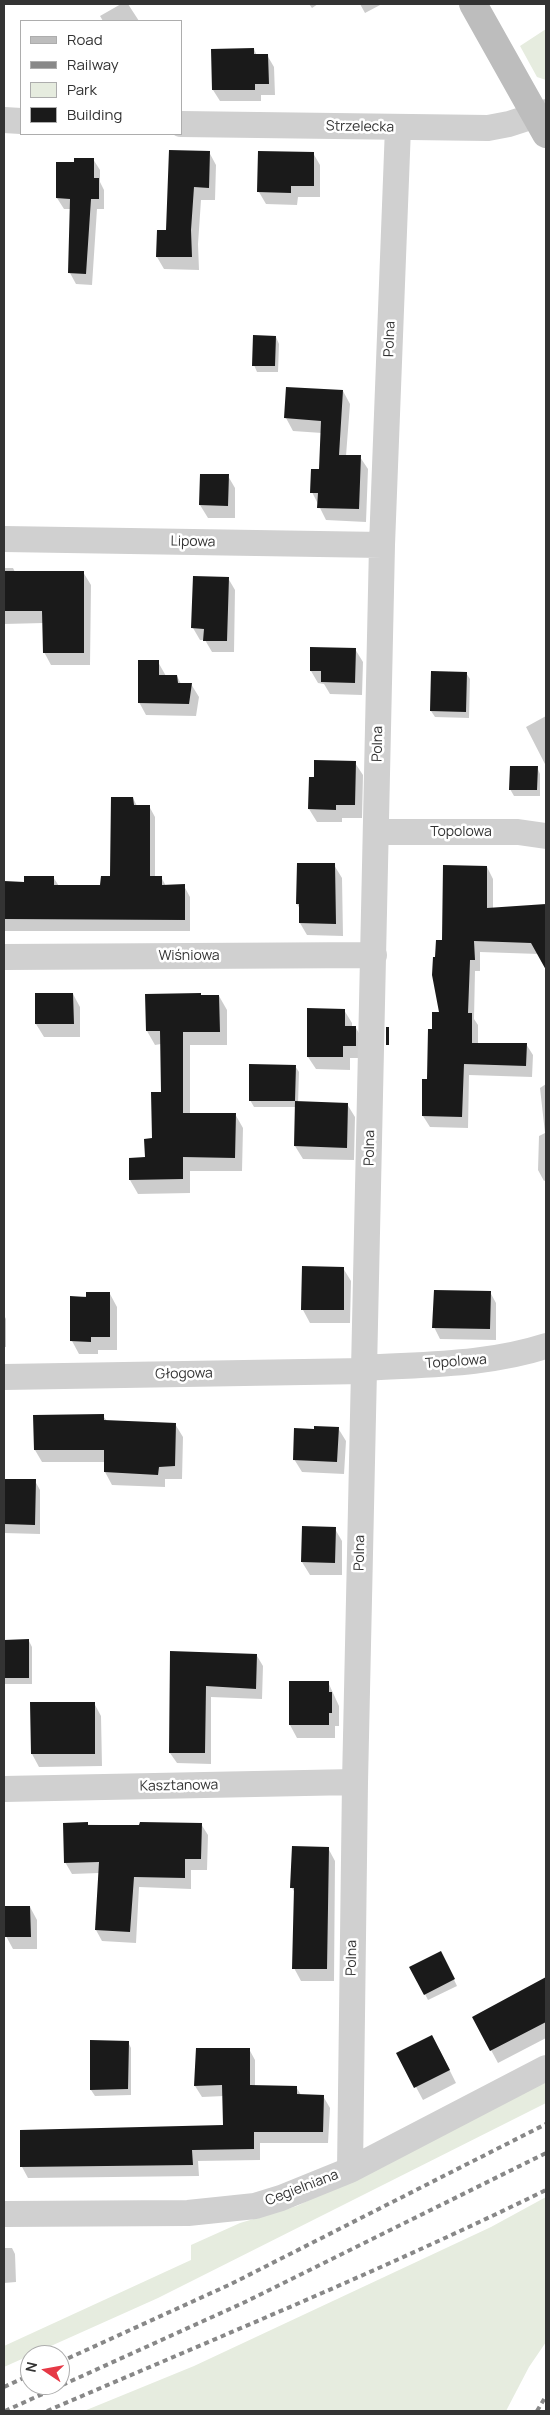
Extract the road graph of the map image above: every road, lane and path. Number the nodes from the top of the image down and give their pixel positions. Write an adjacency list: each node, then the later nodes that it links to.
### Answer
1 (473, 4): 4 (main road)
2 (4, 120): 3 (street)
3 (20, 121)
4 (543, 121): 6 (street, Strzelecka)
5 (182, 124): 6 (street, Strzelecka)
6 (398, 127): 8 (street, Polna)
7 (4, 539): 8 (street, Lipowa)
8 (382, 545): 9 (street, Polna)
9 (376, 832): 10 (street, Topolowa); 11 (street, Polna)
10 (546, 836)
11 (374, 955): 12 (street, Wiśniowa); 14 (street, Polna)
12 (4, 957)
13 (546, 1346): 14 (street, Topolowa)
14 (365, 1370): 15 (street, Głogowa); 16 (street, Polna)
15 (4, 1377)
16 (355, 1782): 17 (street, Kasztanowa); 19 (street, Polna)
17 (4, 1789)
18 (546, 2068): 19 (street, Cegielniana)
19 (350, 2170): 20 (street, Cegielniana)
20 (4, 2214)

